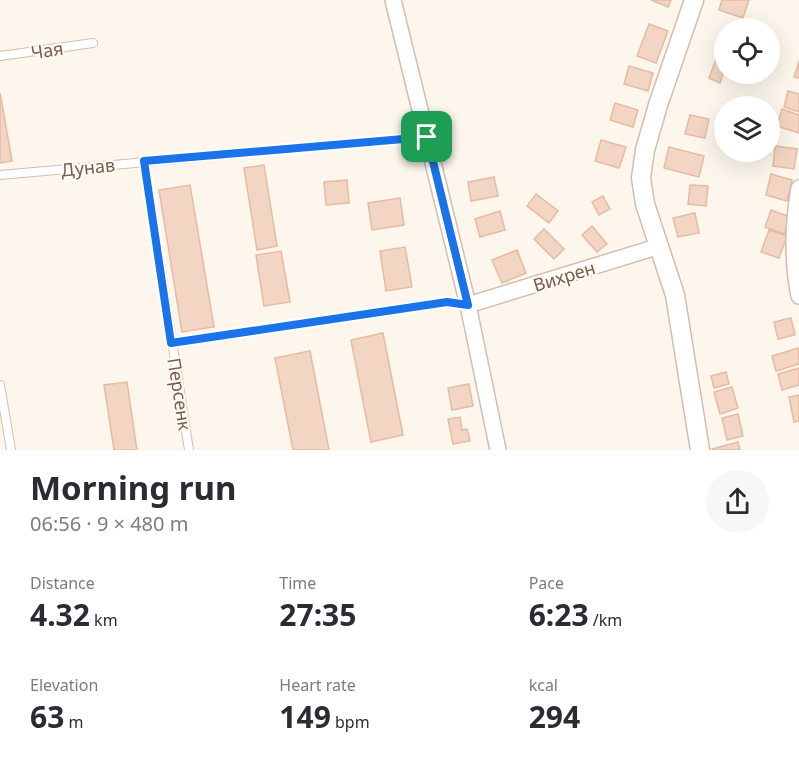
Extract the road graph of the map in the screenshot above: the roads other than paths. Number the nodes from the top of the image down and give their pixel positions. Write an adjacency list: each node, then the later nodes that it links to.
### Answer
1 (393, 0): 5 (street)
2 (694, 0): 9 (street)
3 (93, 43): 4 (lane, Чая)
4 (0, 56)
5 (427, 137): 6 (lane, Дунав); 12 (street)
6 (144, 161): 7 (lane, Дунав); 13 (lane, Персенк)
7 (0, 175)
8 (799, 188): 10 (street)
9 (660, 246): 12 (street, Вихрен); 18 (street)
10 (797, 259): 11 (street)
11 (799, 296)
12 (468, 305): 13 (lane); 17 (street)
13 (171, 343): 16 (lane, Персенк)
14 (0, 385): 15 (lane)
15 (11, 450)
16 (189, 450)
17 (498, 450)
18 (700, 450)

